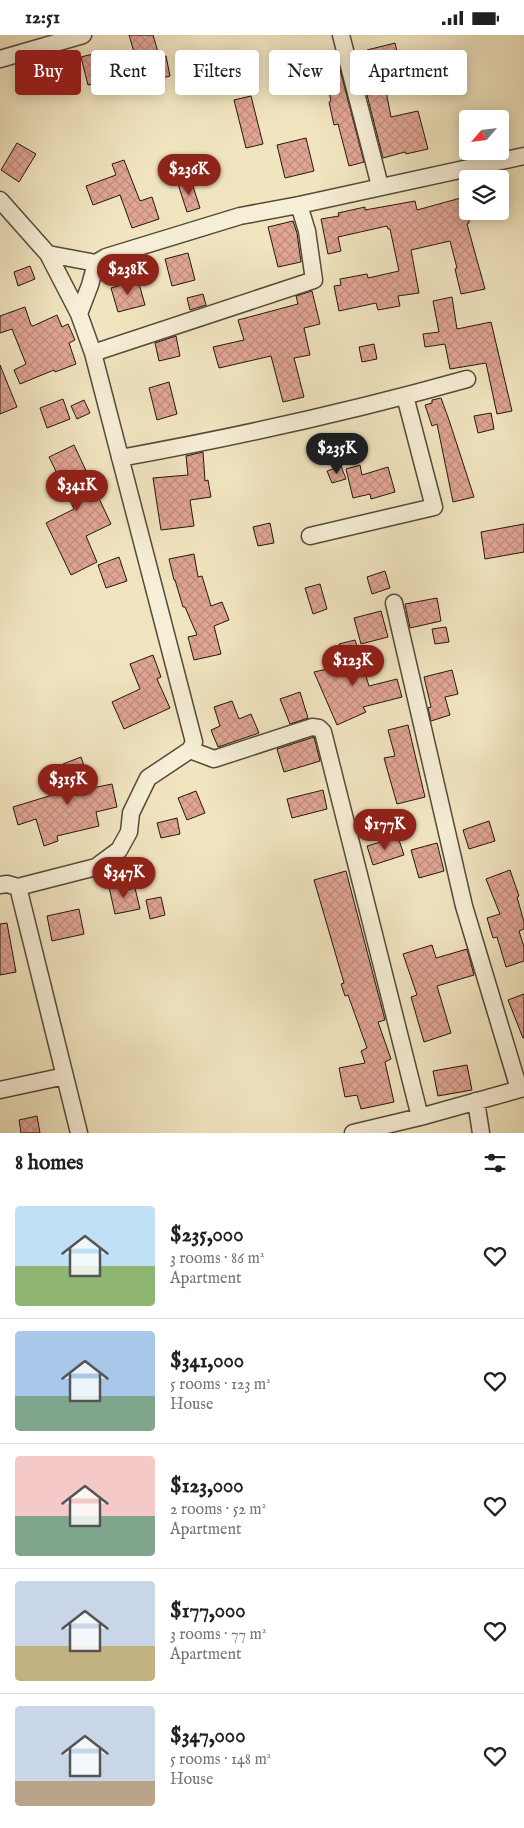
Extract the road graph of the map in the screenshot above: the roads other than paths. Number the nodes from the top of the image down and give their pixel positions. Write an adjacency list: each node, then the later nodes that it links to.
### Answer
1 (83, 35): 3 (street)
2 (341, 35): 5 (street)
3 (0, 59)
4 (524, 156): 5 (street)
5 (380, 186): 7 (street)
6 (0, 200): 8 (street)
7 (299, 205): 9 (street); 11 (street)
8 (48, 255): 9 (street); 10 (street)
9 (96, 263): 10 (street)
10 (79, 314): 11 (street)
11 (93, 353): 14 (street)
12 (467, 379): 13 (street)
13 (406, 396): 14 (street); 15 (street)
14 (120, 458): 17 (street)
15 (310, 535)
16 (394, 603): 21 (street)
17 (190, 750): 19 (street); 24 (street)
18 (0, 885): 19 (street)
19 (18, 887): 20 (street)
20 (65, 1076): 22 (street); 25 (street)
21 (521, 1088): 23 (street)
22 (0, 1090)
23 (476, 1101): 24 (street); 27 (street)
24 (420, 1117): 26 (street)
25 (79, 1133)
26 (353, 1133)
27 (481, 1133)

